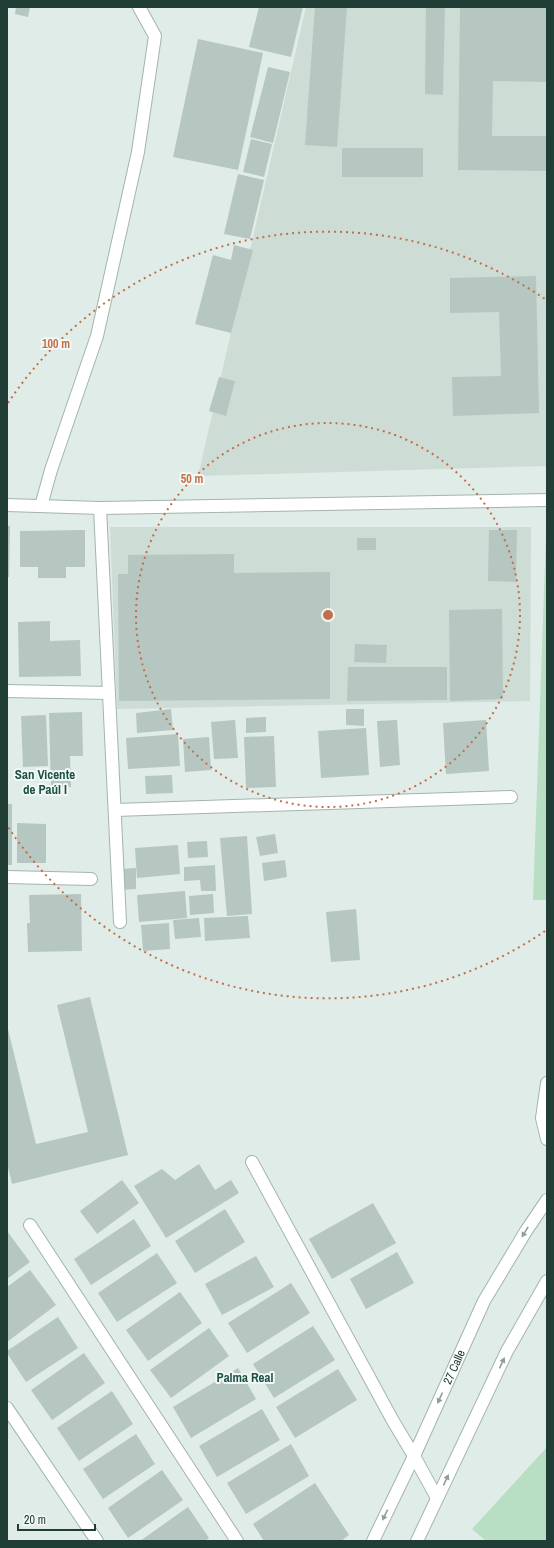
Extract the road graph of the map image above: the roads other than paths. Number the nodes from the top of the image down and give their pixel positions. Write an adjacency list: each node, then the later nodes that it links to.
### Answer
1 (139, 7): 4 (street)
2 (547, 500): 5 (street)
3 (7, 505): 4 (street)
4 (41, 506): 5 (street)
5 (100, 508): 7 (street)
6 (7, 691): 7 (street)
7 (109, 693): 9 (street)
8 (511, 797): 9 (street)
9 (115, 810): 12 (street)
10 (7, 877): 11 (street)
11 (91, 878)
12 (120, 922)
13 (547, 1083): 14 (street)
14 (547, 1140)
15 (252, 1162): 20 (street)
16 (547, 1200): 20 (street, 27 Calle, one-way to 20)
17 (30, 1225): 23 (street)
18 (547, 1281): 21 (street, one-way to 18)
19 (7, 1408): 22 (street)
20 (414, 1456): 21 (street); 24 (street, 27 Calle, one-way to 24)
21 (437, 1498): 25 (street)
22 (97, 1541)
23 (237, 1541)
24 (373, 1541)
25 (417, 1541)

